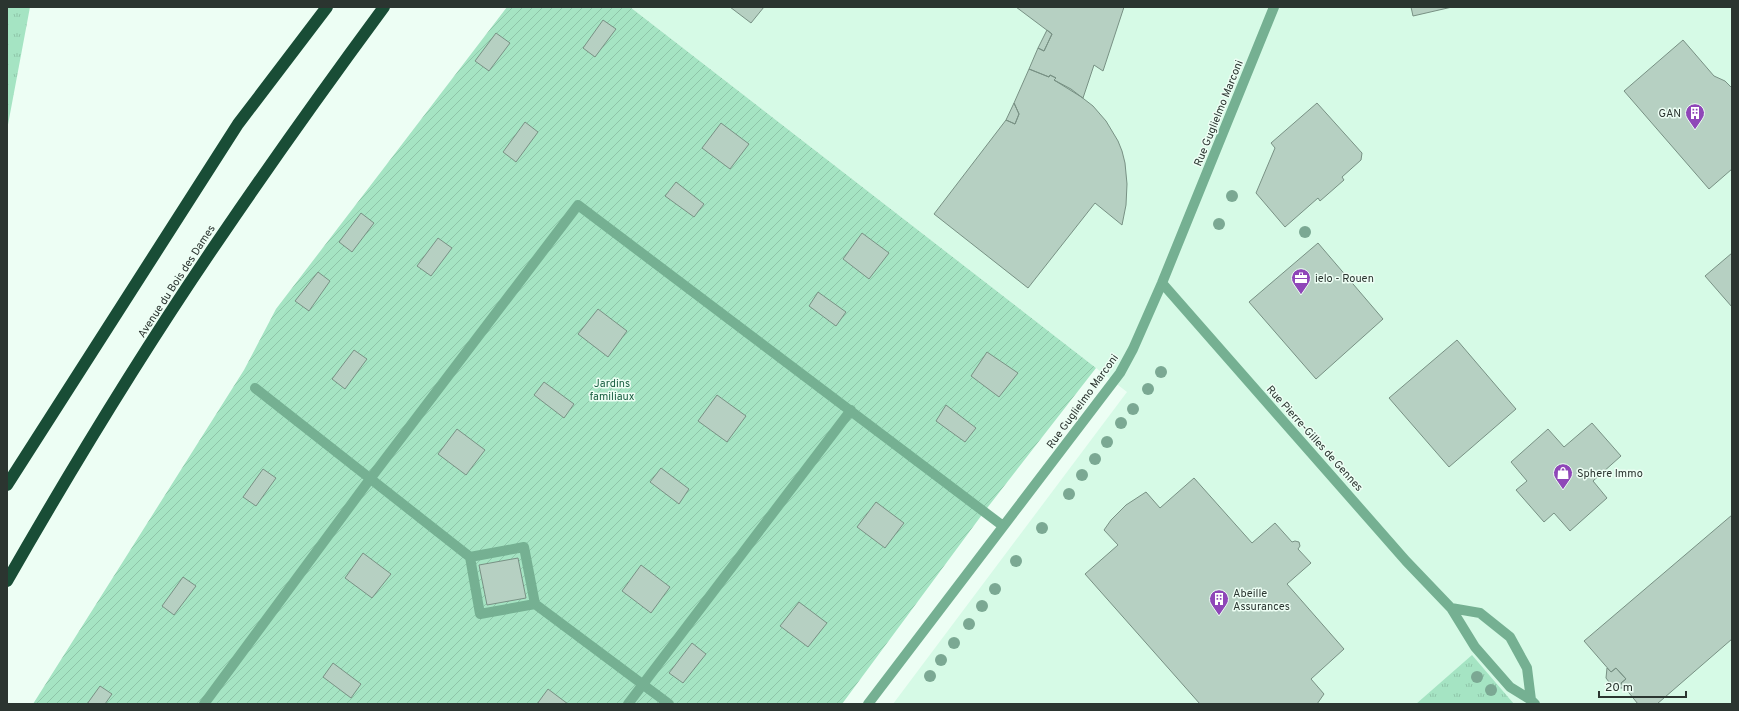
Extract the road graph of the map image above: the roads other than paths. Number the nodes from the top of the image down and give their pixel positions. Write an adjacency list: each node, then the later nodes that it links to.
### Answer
1 (328, 7): 8 (highway)
2 (384, 7): 11 (highway, Avenue du Bois des Dames)
3 (1274, 7): 4 (street, Rue Guglielmo Marconi)
4 (1162, 283): 9 (street, Rue Guglielmo Marconi); 13 (street, Rue Pierre-Gilles de Gennes)
5 (255, 388): 7 (street)
6 (851, 410): 7 (street); 9 (street); 14 (street)
7 (370, 479): 10 (street); 16 (street)
8 (7, 485)
9 (1003, 526): 19 (street, Rue Guglielmo Marconi)
10 (470, 557): 12 (street); 12 (street)
11 (7, 581)
12 (535, 604): 14 (street)
13 (1450, 608): 15 (street, Rue Pierre-Gilles de Gennes); 15 (street, Rue Pierre-Gilles de Gennes)
14 (643, 684): 17 (street); 18 (street)
15 (1533, 702)
16 (204, 704)
17 (628, 704)
18 (669, 704)
19 (868, 704)

